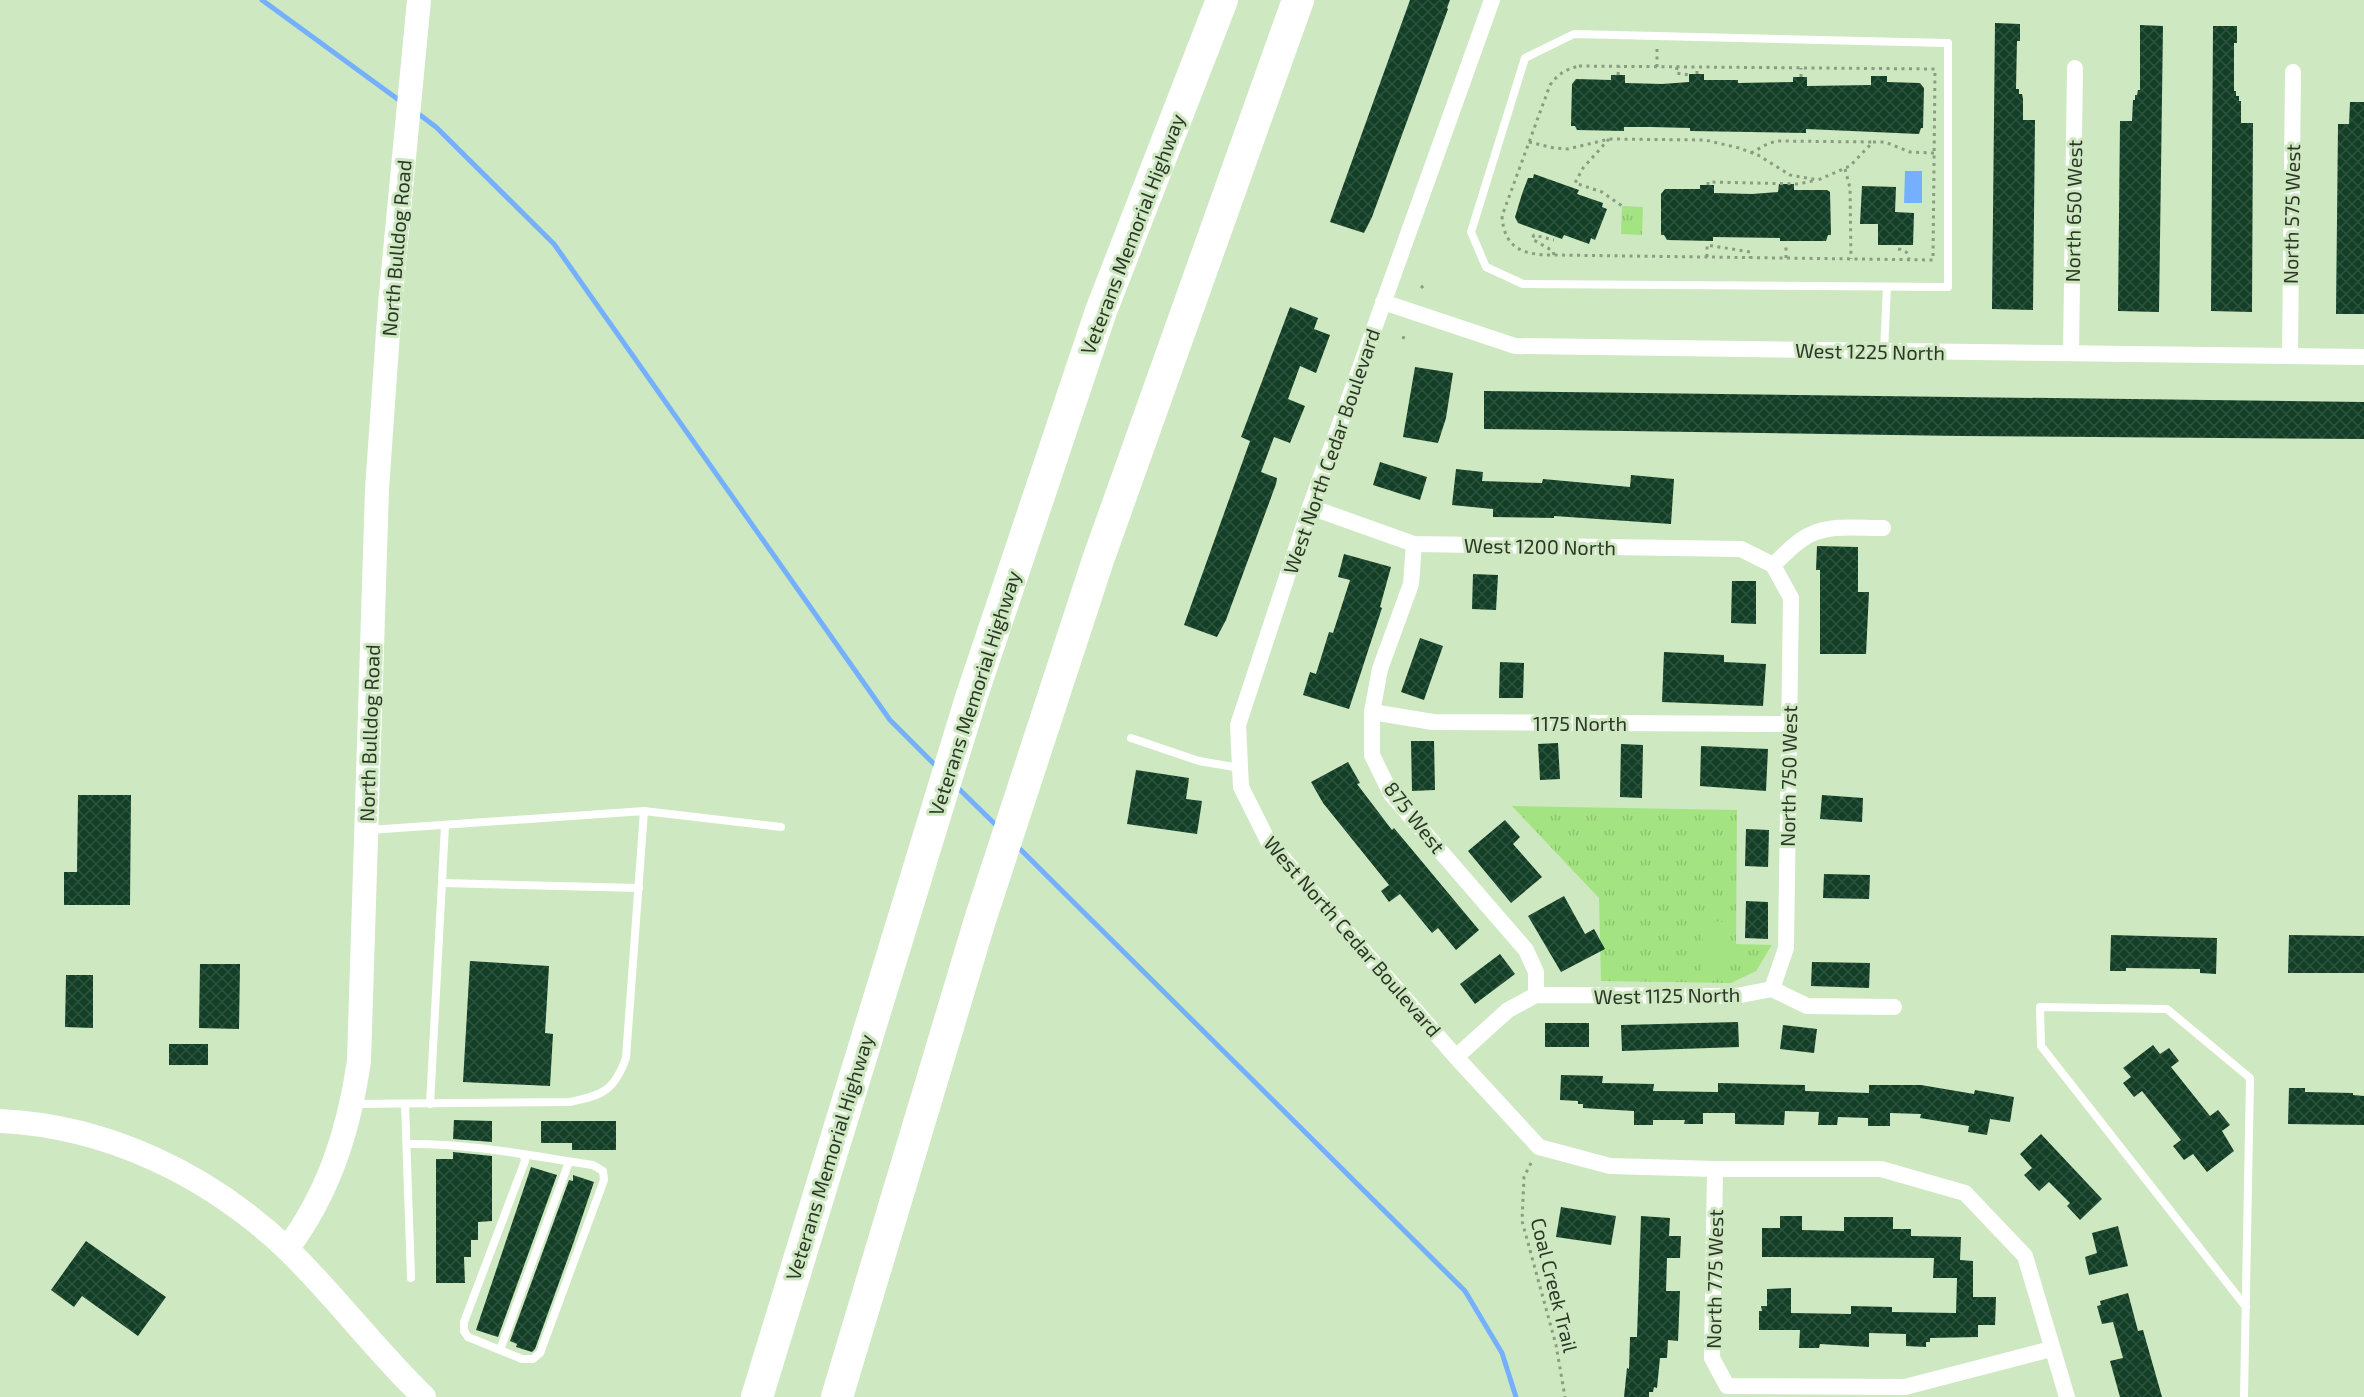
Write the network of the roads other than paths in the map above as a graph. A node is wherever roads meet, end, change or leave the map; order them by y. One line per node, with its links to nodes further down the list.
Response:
1 (419, 0): 24 (street, North Bulldog Road)
2 (1222, 0): 45 (highway, Veterans Memorial Highway)
3 (1298, 0): 46 (highway)
4 (1492, 0): 8 (street, West North Cedar Boulevard)
5 (2075, 68): 10 (street, North 650 West)
6 (2293, 72): 11 (street, North 575 West)
7 (1887, 287): 7 (lane); 9 (lane)
8 (1383, 302): 9 (street, West 1225 North); 13 (street, West North Cedar Boulevard)
9 (1884, 351): 10 (street, West 1225 North)
10 (2071, 353): 11 (street, West 1225 North)
11 (2290, 356): 12 (street, West 1225 North)
12 (2364, 357)
13 (1310, 507): 15 (street, West 1200 North); 20 (street, West North Cedar Boulevard)
14 (1883, 528): 16 (street)
15 (1414, 544): 16 (street, West 1200 North); 17 (street, 875 West)
16 (1773, 565): 18 (street, North 750 West)
17 (1372, 712): 18 (street, 1175 North); 28 (street, 875 West)
18 (1789, 724): 27 (street, North 750 West)
19 (1131, 738): 20 (lane)
20 (1240, 768): 30 (street, West North Cedar Boulevard)
21 (644, 811): 22 (lane); 23 (lane); 26 (lane)
22 (445, 826): 24 (lane); 25 (lane)
23 (781, 827)
24 (366, 831): 31 (street, North Bulldog Road)
25 (442, 883): 26 (lane); 33 (lane)
26 (639, 888): 33 (lane)
27 (1772, 989): 28 (street, West 1125 North); 29 (street)
28 (1536, 995): 30 (street, West 1125 North)
29 (1894, 1006)
30 (1456, 1057): 38 (street, West North Cedar Boulevard)
31 (351, 1104): 32 (lane); 39 (street, North Bulldog Road)
32 (405, 1104): 33 (lane); 35 (lane)
33 (430, 1104)
34 (0, 1120): 39 (street)
35 (407, 1144): 36 (lane); 40 (lane)
36 (524, 1155): 37 (lane); 43 (lane)
37 (569, 1162): 43 (lane); 43 (lane)
38 (1715, 1169): 42 (street); 42 (street, North 775 West)
39 (287, 1249): 44 (street)
40 (411, 1278)
41 (2246, 1307): 41 (lane); 48 (lane)
42 (2051, 1349): 47 (street)
43 (500, 1350)
44 (424, 1397)
45 (757, 1397)
46 (837, 1397)
47 (2067, 1397)
48 (2244, 1397)

